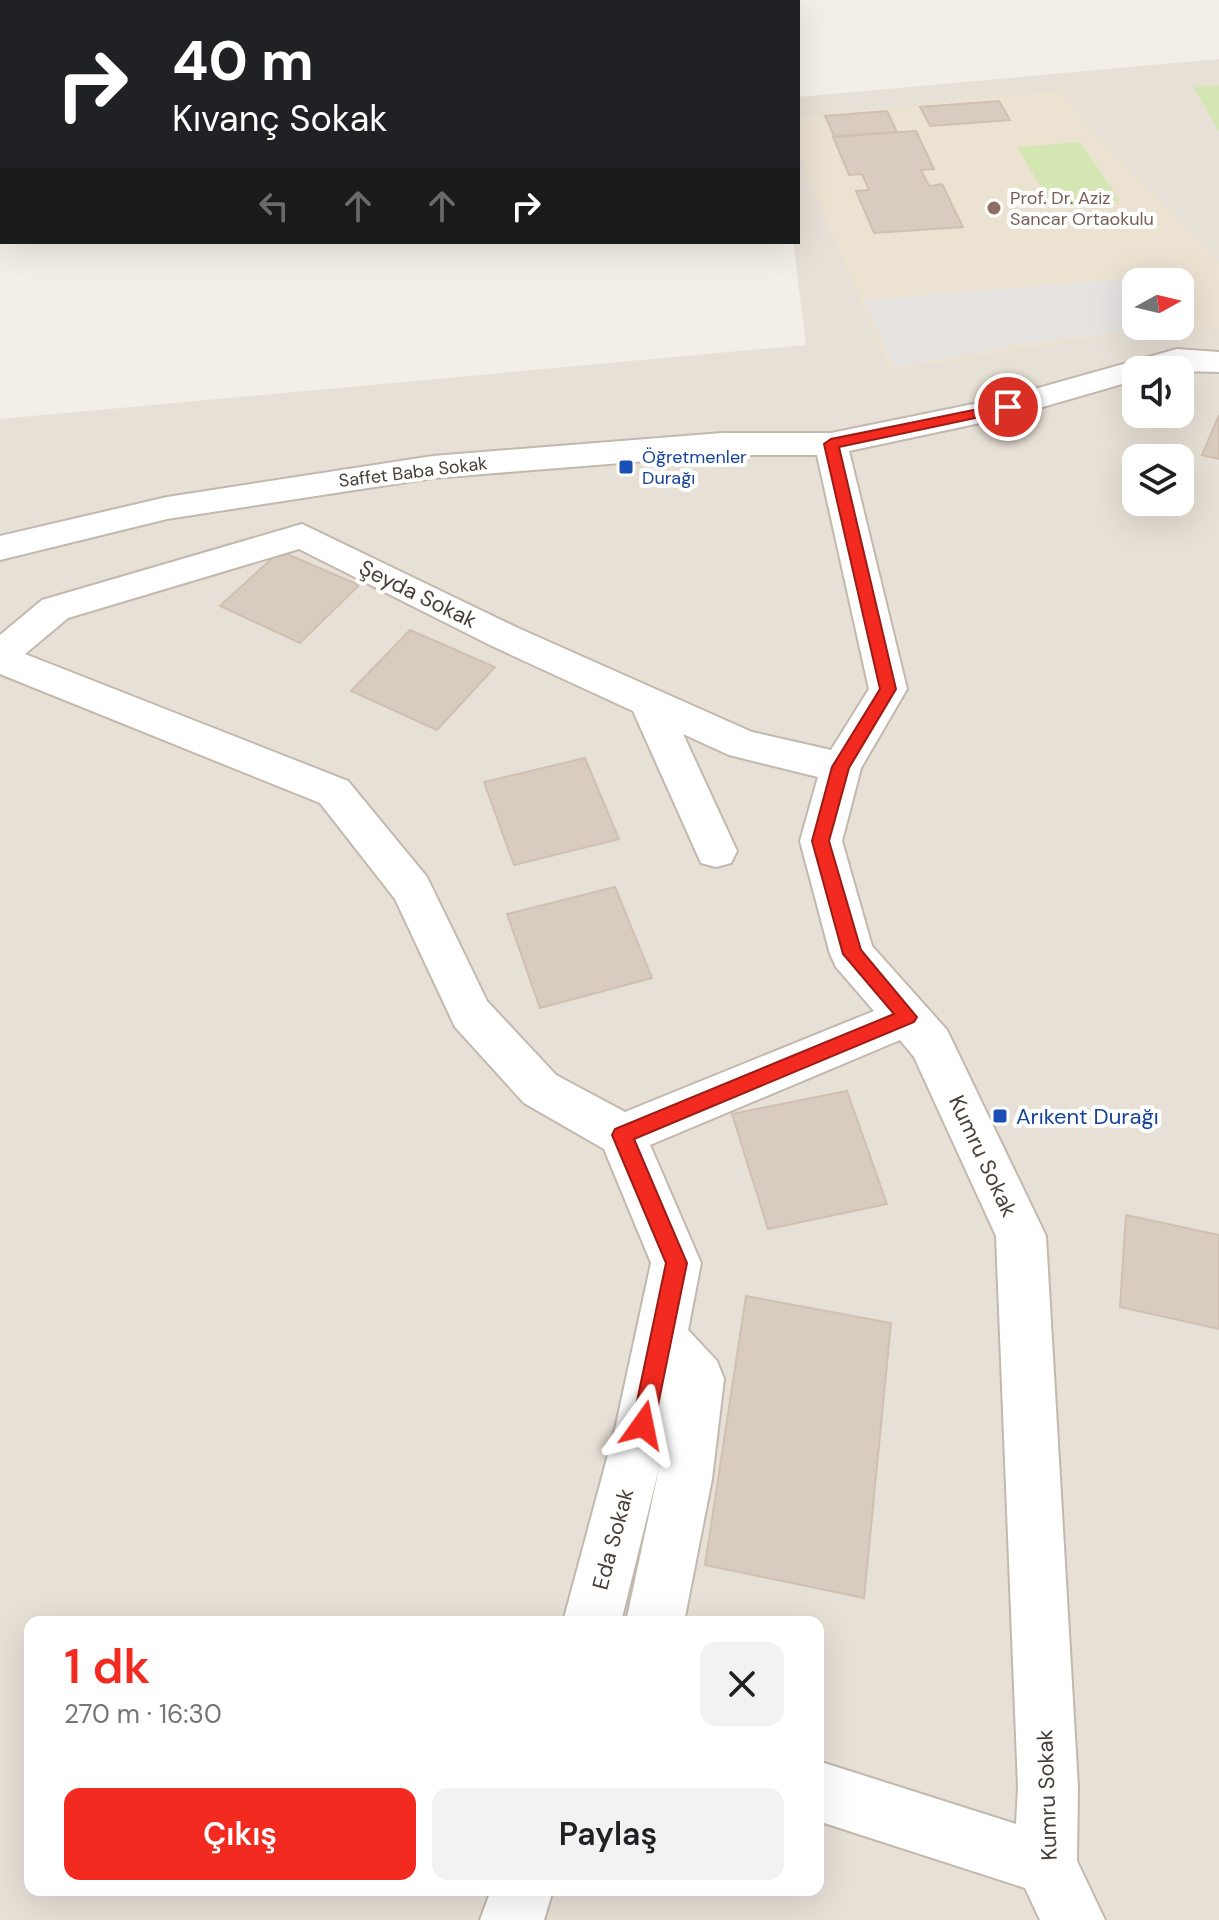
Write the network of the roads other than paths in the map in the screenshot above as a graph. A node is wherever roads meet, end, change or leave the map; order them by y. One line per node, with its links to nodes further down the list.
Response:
1 (1194, 360): 2 (street, Saffet Baba Sokak)
2 (1219, 362)
3 (1122, 374): 4 (street, Saffet Baba Sokak)
4 (831, 444): 5 (street, Saffet Baba Sokak); 8 (street, Kumru Sokak)
5 (0, 548)
6 (0, 657): 7 (street, Şeyda Sokak); 11 (street)
7 (649, 703): 8 (street, Şeyda Sokak); 9 (street)
8 (841, 767): 10 (street, Kumru Sokak)
9 (716, 851)
10 (908, 1017): 11 (street); 16 (street, Kumru Sokak)
11 (622, 1135): 12 (street, Eda Sokak)
12 (661, 1338): 13 (street, Eda Sokak); 14 (street)
13 (594, 1616)
14 (656, 1616)
15 (824, 1793): 16 (street)
16 (1046, 1864): 19 (street, Kumru Sokak)
17 (520, 1896): 18 (street)
18 (512, 1920)
19 (1073, 1920)

